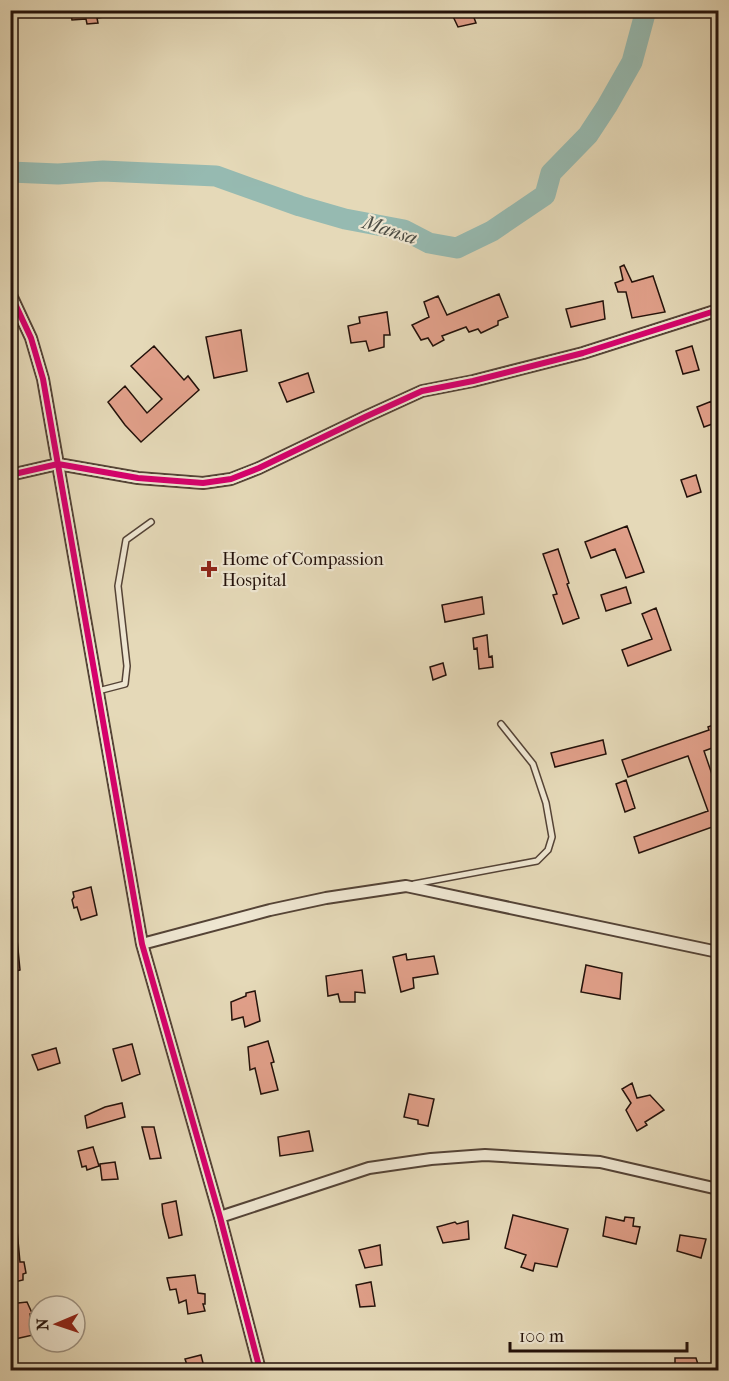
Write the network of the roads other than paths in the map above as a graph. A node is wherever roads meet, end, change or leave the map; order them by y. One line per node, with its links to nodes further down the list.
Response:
1 (10, 293): 3 (street)
2 (718, 310): 3 (street)
3 (58, 464): 4 (street); 6 (street)
4 (10, 476)
5 (151, 522): 6 (lane)
6 (98, 691): 9 (street)
7 (501, 724): 8 (lane)
8 (406, 886): 9 (street); 10 (street)
9 (142, 944): 12 (street)
10 (718, 952)
11 (718, 1189): 12 (street)
12 (220, 1217): 13 (street)
13 (260, 1371)

